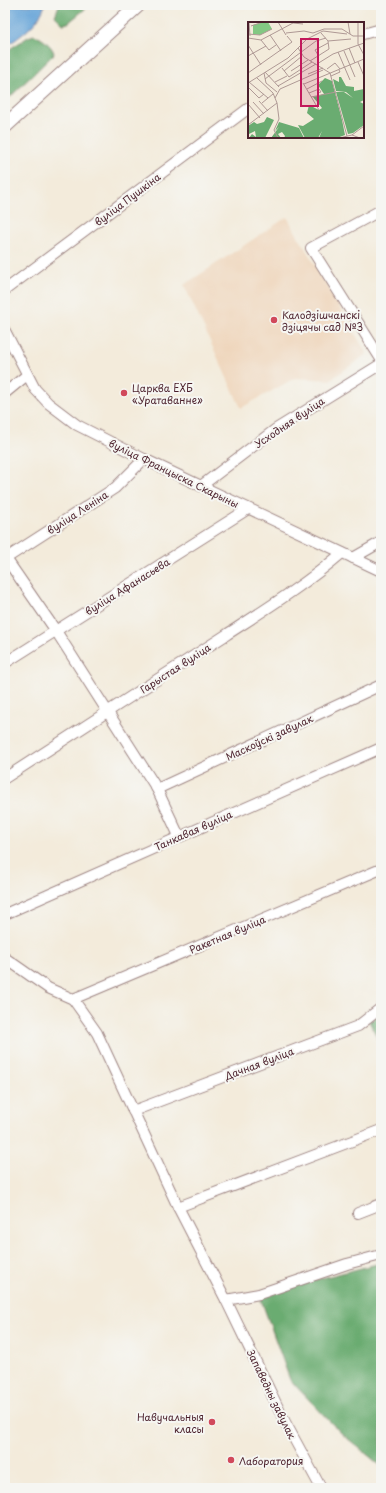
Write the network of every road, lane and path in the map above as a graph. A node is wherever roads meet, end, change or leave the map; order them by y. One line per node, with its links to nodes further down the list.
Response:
1 (138, 5): 5 (street)
2 (381, 29): 3 (street)
3 (364, 34)
4 (248, 109): 7 (street, вуліца Пушкіна)
5 (5, 126)
6 (381, 210): 9 (street)
7 (5, 290)
8 (5, 331): 11 (street, вуліца Францыска Скарыны)
9 (381, 359)
10 (381, 364): 14 (street, Усходняя вуліца)
11 (26, 375): 12 (street); 13 (street, вуліца Францыска Скарыны)
12 (5, 394)
13 (144, 460): 14 (street, вуліца Францыска Скарыны); 18 (street, вуліца Леніна)
14 (201, 486): 15 (street, вуліца Францыска Скарыны)
15 (248, 509): 17 (street, вуліца Францыска Скарыны); 21 (street, вуліца Афанасьева)
16 (381, 542): 19 (street)
17 (342, 553): 19 (street, вуліца Францыска Скарыны); 24 (street, Гарыстая вуліца)
18 (5, 558): 21 (street)
19 (353, 558): 20 (street, вуліца Францыска Скарыны)
20 (381, 571)
21 (56, 631): 22 (street, вуліца Афанасьева); 24 (street)
22 (5, 663)
23 (381, 685): 27 (street, Маскоўскі завулак)
24 (108, 710): 26 (street, Гарыстая вуліца); 27 (street)
25 (381, 748): 28 (street, Танкавая вуліца)
26 (5, 778)
27 (157, 789): 28 (street)
28 (179, 836): 30 (street, Танкавая вуліца)
29 (381, 869): 32 (street, Ракетная вуліца)
30 (5, 914)
31 (5, 958): 32 (street)
32 (73, 999): 34 (street)
33 (381, 1008): 34 (street, Дачная вуліца)
34 (133, 1111): 37 (street)
35 (381, 1130): 37 (street)
36 (381, 1204): 38 (street)
37 (178, 1207): 40 (street)
38 (358, 1213)
39 (381, 1255): 40 (street)
40 (226, 1300): 41 (street, Запаведны завулак)
41 (321, 1488)

